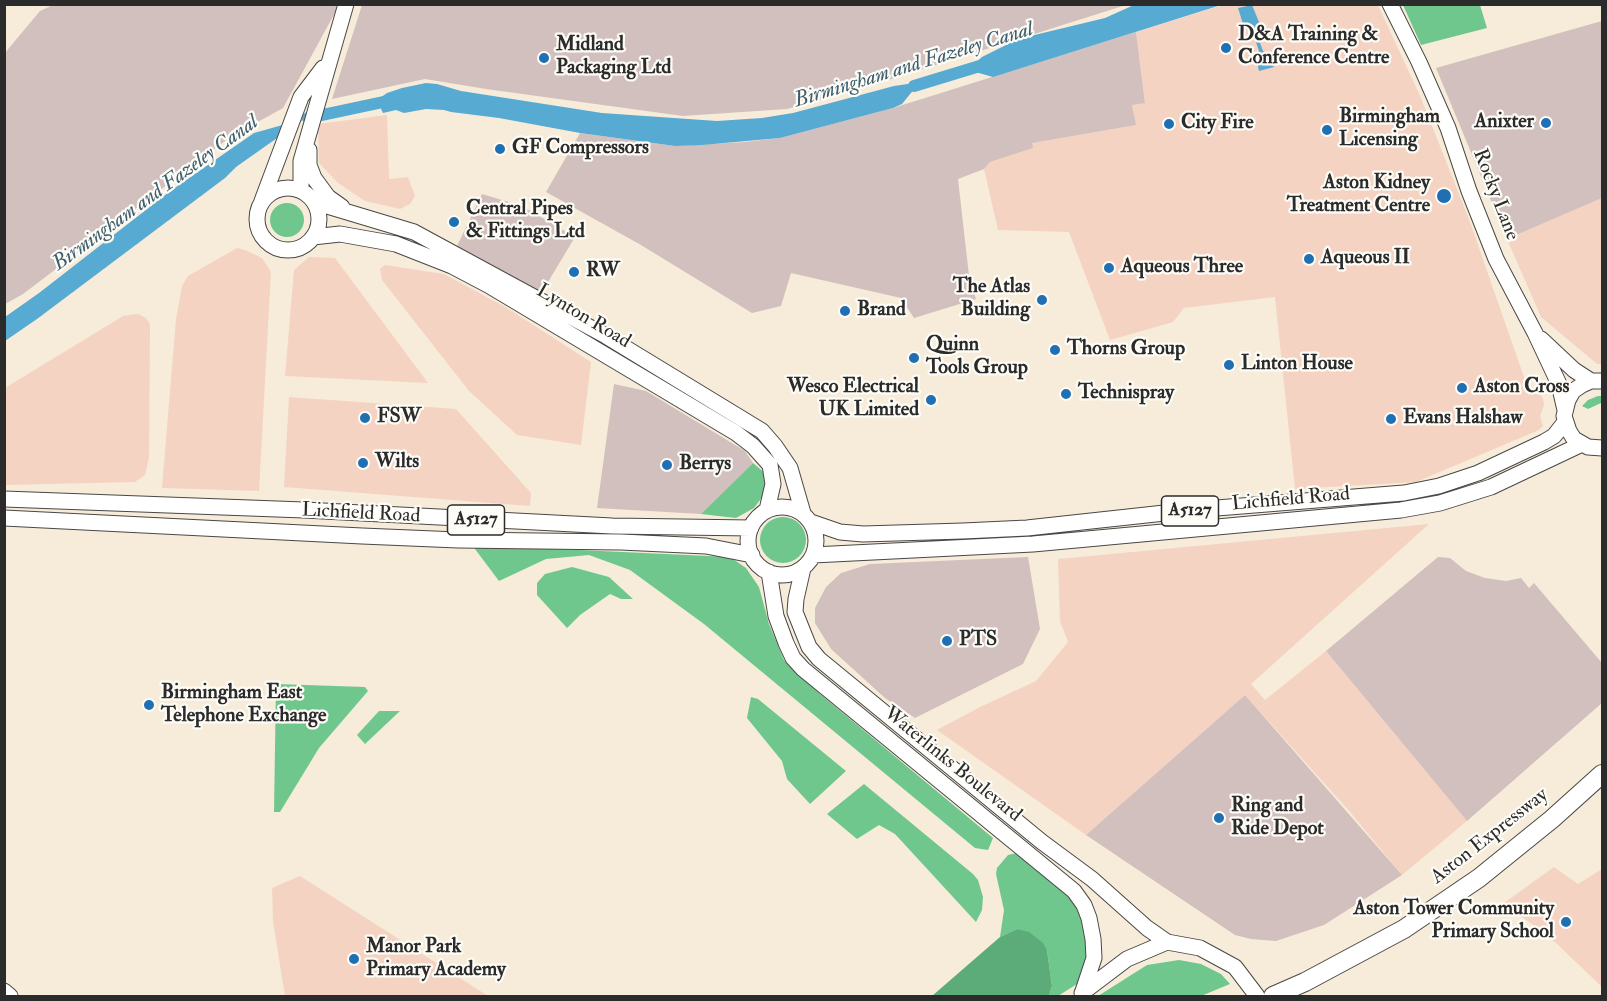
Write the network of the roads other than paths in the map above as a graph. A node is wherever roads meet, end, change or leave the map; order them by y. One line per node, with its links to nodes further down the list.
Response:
1 (346, 4): 3 (main road)
2 (1390, 4): 10 (main road, Rocky Lane)
3 (328, 61): 4 (main road); 6 (main road)
4 (309, 132): 5 (main road); 8 (main road, Lynton Road)
5 (301, 191): 6 (main road); 7 (main road)
6 (262, 201): 9 (main road)
7 (314, 202): 8 (main road, Lynton Road); 9 (main road)
8 (362, 217): 16 (main road, Lynton Road)
9 (313, 237): 15 (main road, Lynton Road)
10 (1535, 333): 11 (main road, Rocky Lane); 12 (main road, Rocky Lane)
11 (1597, 381): 12 (main road)
12 (1565, 416): 13 (main road); 16 (main road, Lichfield Road / A5127)
13 (1595, 449): 20 (main road, Lichfield Road / A5127)
14 (4, 499): 18 (main road, Lichfield Road / A5127)
15 (767, 510): 16 (main road); 18 (main road)
16 (807, 517): 20 (main road)
17 (4, 518): 19 (main road, Lichfield Road / A5127)
18 (751, 528): 19 (main road)
19 (752, 555): 21 (main road)
20 (808, 561): 21 (main road); 23 (main road, Waterlinks Boulevard)
21 (769, 572): 25 (main road, Waterlinks Boulevard)
22 (1602, 774): 28 (highway, Aston Expressway)
23 (1167, 942): 25 (main road); 27 (main road)
24 (4, 991): 26 (main road)
25 (1081, 994)
26 (10, 996)
27 (1257, 996)
28 (1273, 996)

